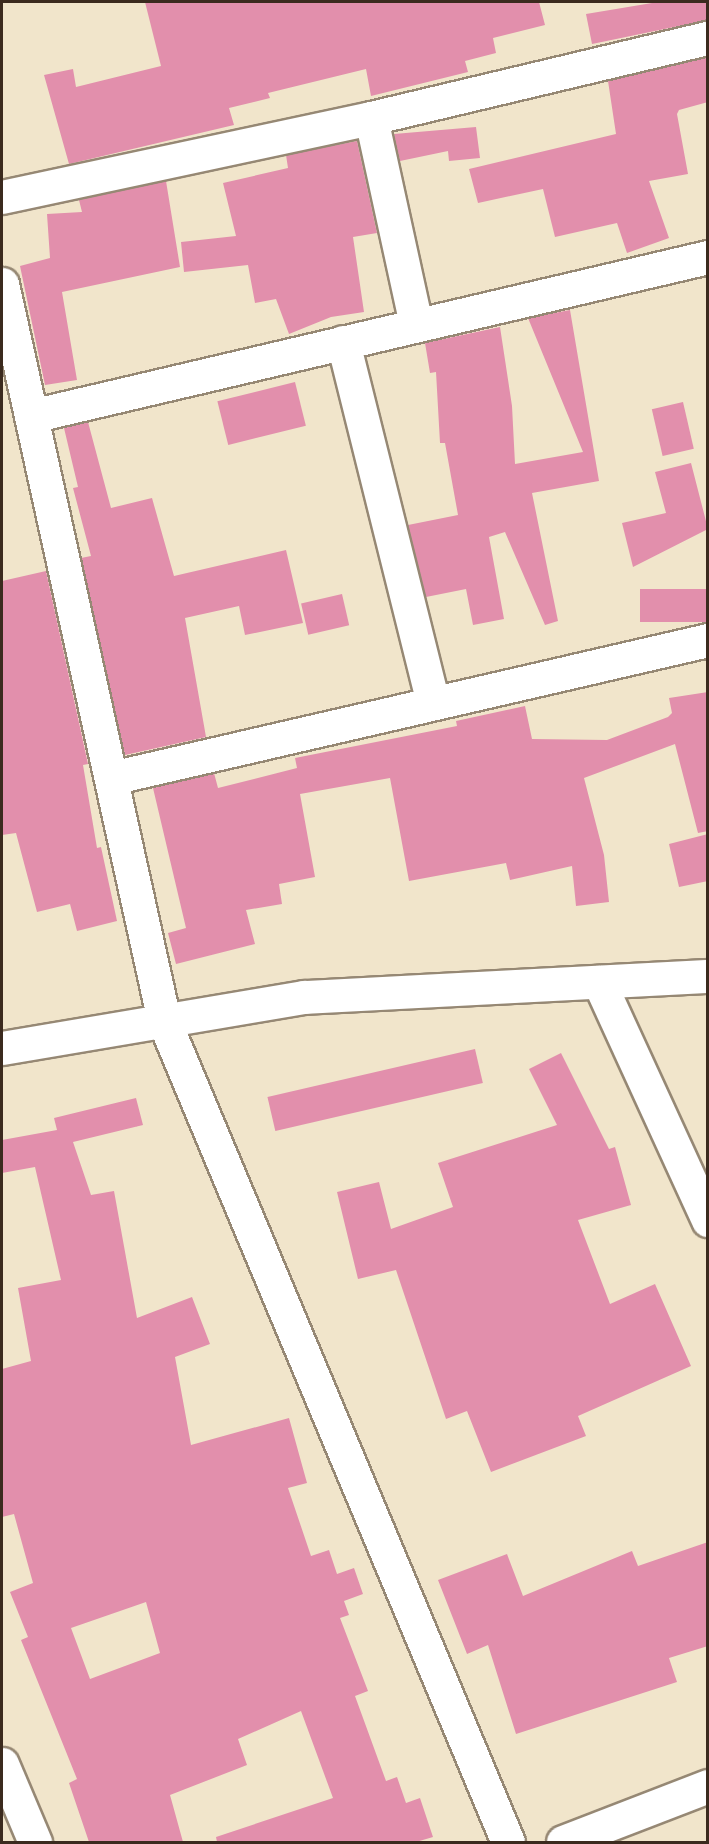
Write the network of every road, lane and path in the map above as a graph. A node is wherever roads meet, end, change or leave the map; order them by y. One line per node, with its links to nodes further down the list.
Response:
1 (708, 38): 2 (street)
2 (371, 118): 3 (street); 6 (street)
3 (2, 197)
4 (708, 256): 6 (street)
5 (2, 284): 8 (street)
6 (416, 325): 7 (street)
7 (343, 342): 8 (street); 10 (street)
8 (31, 416): 11 (street)
9 (708, 640): 10 (street)
10 (433, 704): 11 (street)
11 (111, 778): 14 (street)
12 (708, 976): 13 (street)
13 (599, 982): 14 (street); 16 (street)
14 (164, 1021): 15 (street); 20 (street)
15 (2, 1048)
16 (708, 1220)
17 (2, 1764): 19 (street)
18 (708, 1786): 21 (street)
19 (35, 1842)
20 (508, 1842)
21 (563, 1842)

